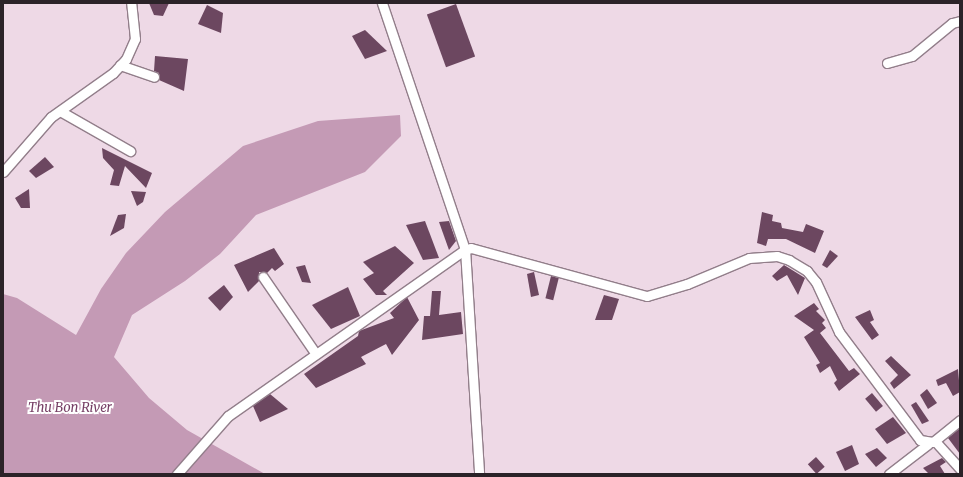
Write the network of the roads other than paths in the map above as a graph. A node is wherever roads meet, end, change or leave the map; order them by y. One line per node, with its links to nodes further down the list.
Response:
1 (131, 3): 5 (street)
2 (382, 3): 10 (street)
3 (960, 20): 4 (street)
4 (887, 63)
5 (120, 65): 6 (street); 7 (street)
6 (154, 77)
7 (60, 111): 8 (street); 9 (street)
8 (130, 151)
9 (3, 172)
10 (465, 249): 12 (street); 14 (street); 17 (street)
11 (263, 277): 12 (street)
12 (316, 354): 16 (street)
13 (960, 420): 14 (street)
14 (932, 442): 15 (street); 18 (street)
15 (960, 470)
16 (177, 474)
17 (479, 474)
18 (889, 474)

